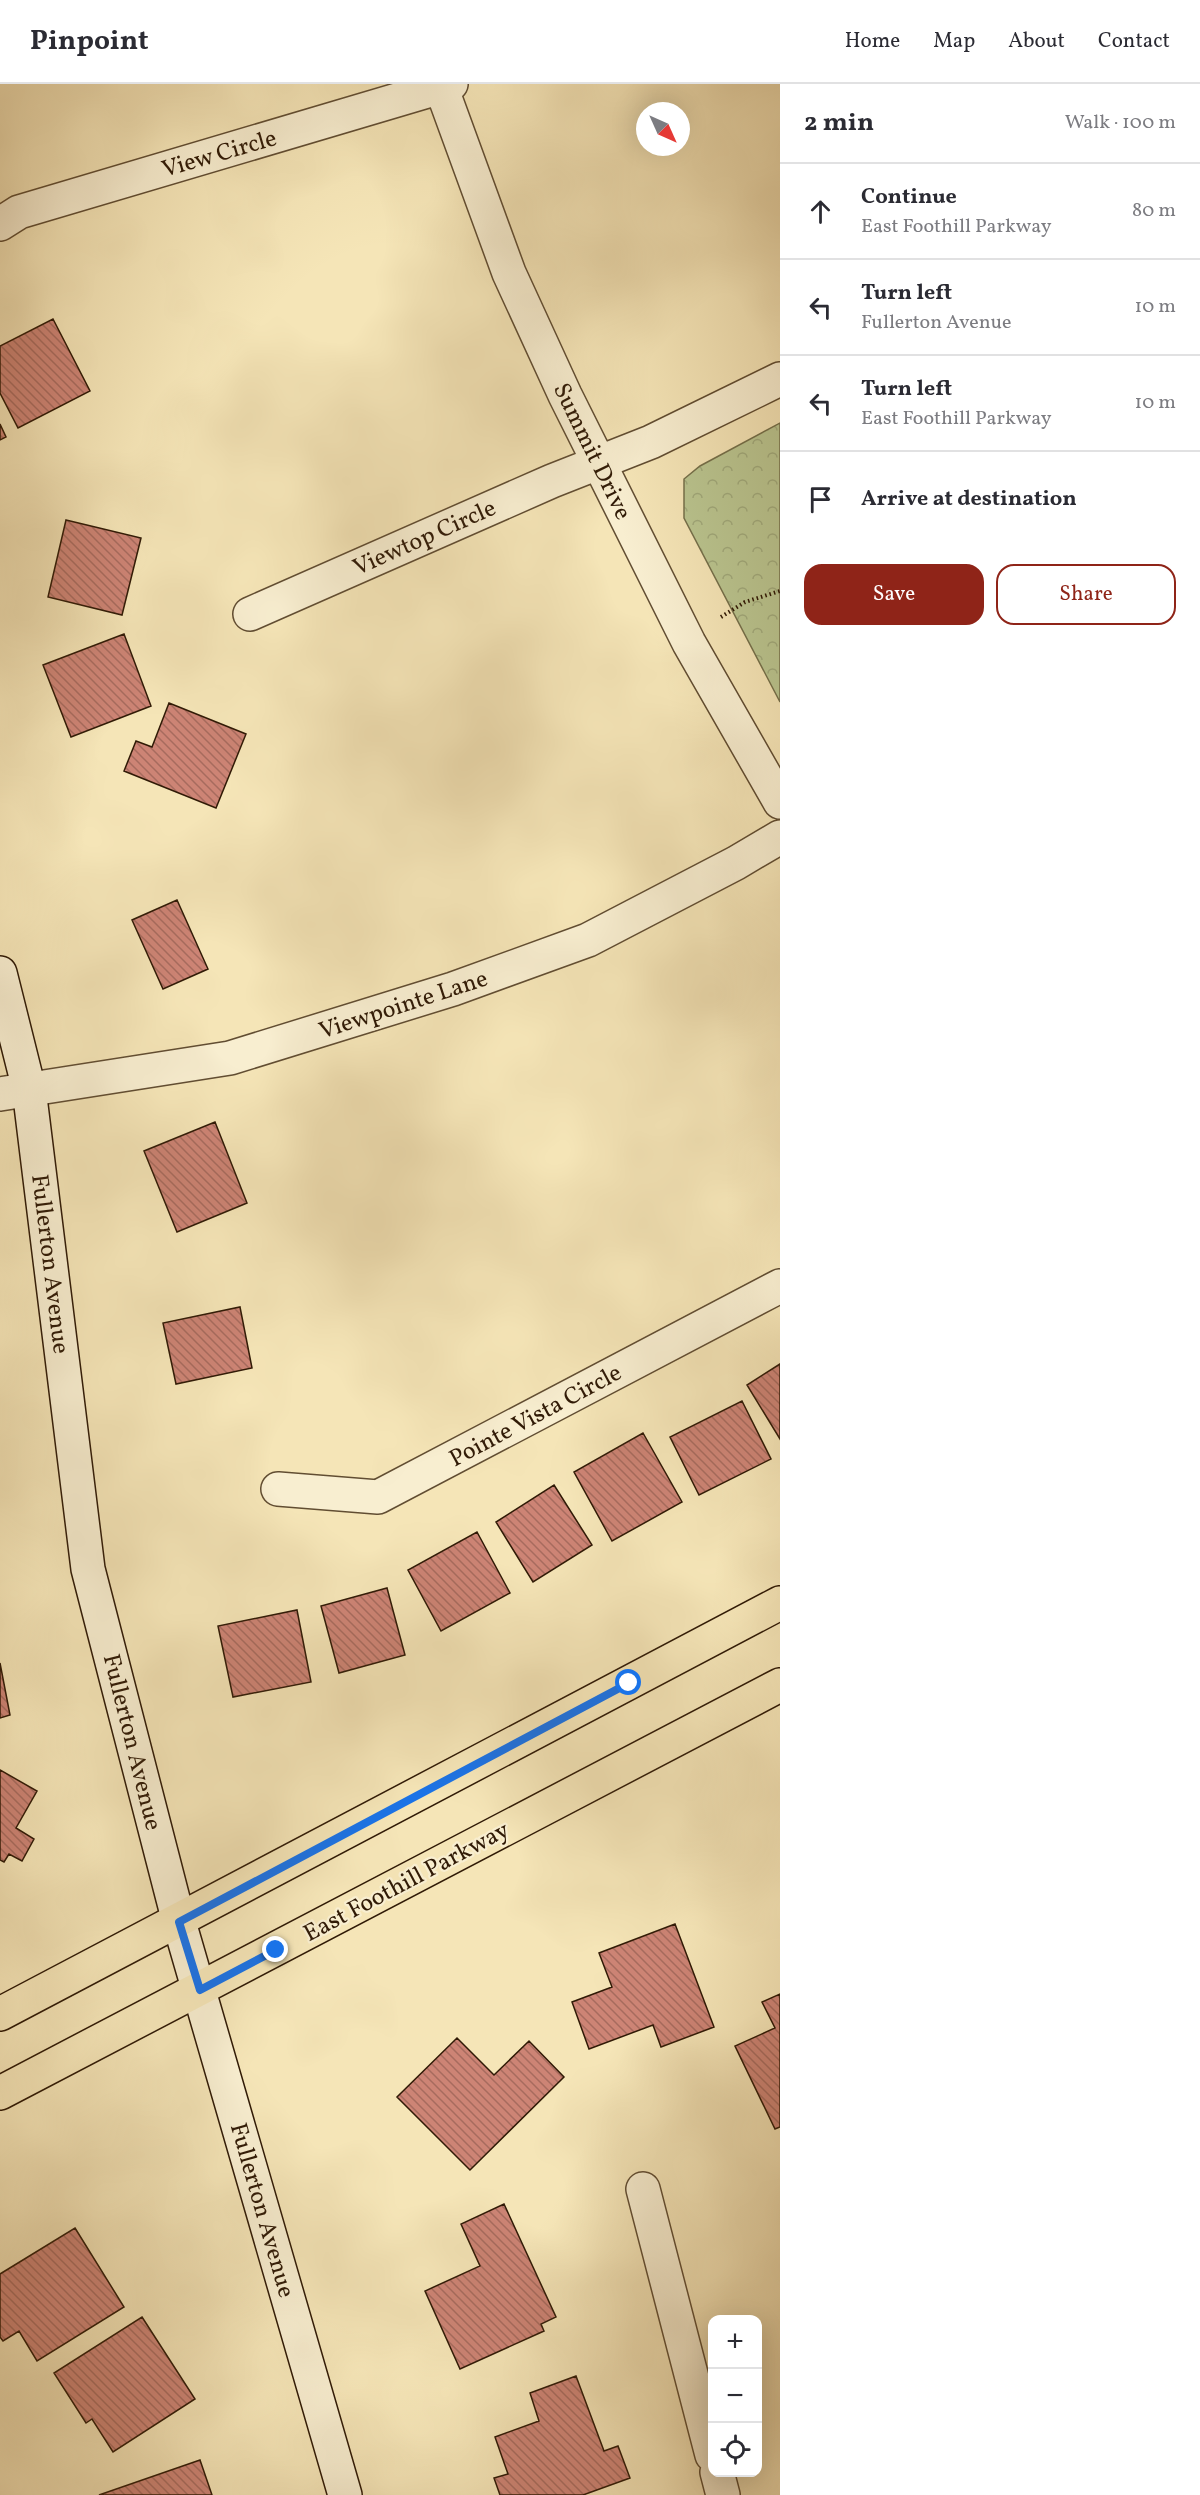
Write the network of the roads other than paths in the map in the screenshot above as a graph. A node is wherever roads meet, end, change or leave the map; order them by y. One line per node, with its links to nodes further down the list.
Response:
1 (444, 85): 2 (street, View Circle); 4 (street, Summit Drive)
2 (0, 224)
3 (780, 379): 4 (street, Viewtop Circle)
4 (598, 462): 5 (street, Viewtop Circle); 6 (street, Summit Drive)
5 (250, 614)
6 (780, 802)
7 (780, 837): 9 (street, Viewpointe Lane)
8 (0, 973): 9 (street, Fullerton Avenue)
9 (15, 1092): 14 (street, Fullerton Avenue)
10 (780, 1287): 11 (street, Pointe Vista Circle)
11 (278, 1490)
12 (780, 1603): 14 (main road)
13 (780, 1685): 15 (main road, East Foothill Parkway)
14 (179, 1922): 15 (street, Fullerton Avenue); 16 (main road)
15 (200, 1990): 17 (main road, East Foothill Parkway); 21 (street, Fullerton Avenue)
16 (0, 2014)
17 (0, 2093)
18 (643, 2189): 19 (street)
19 (708, 2440)
20 (718, 2477): 22 (street)
21 (345, 2495)
22 (723, 2495)

